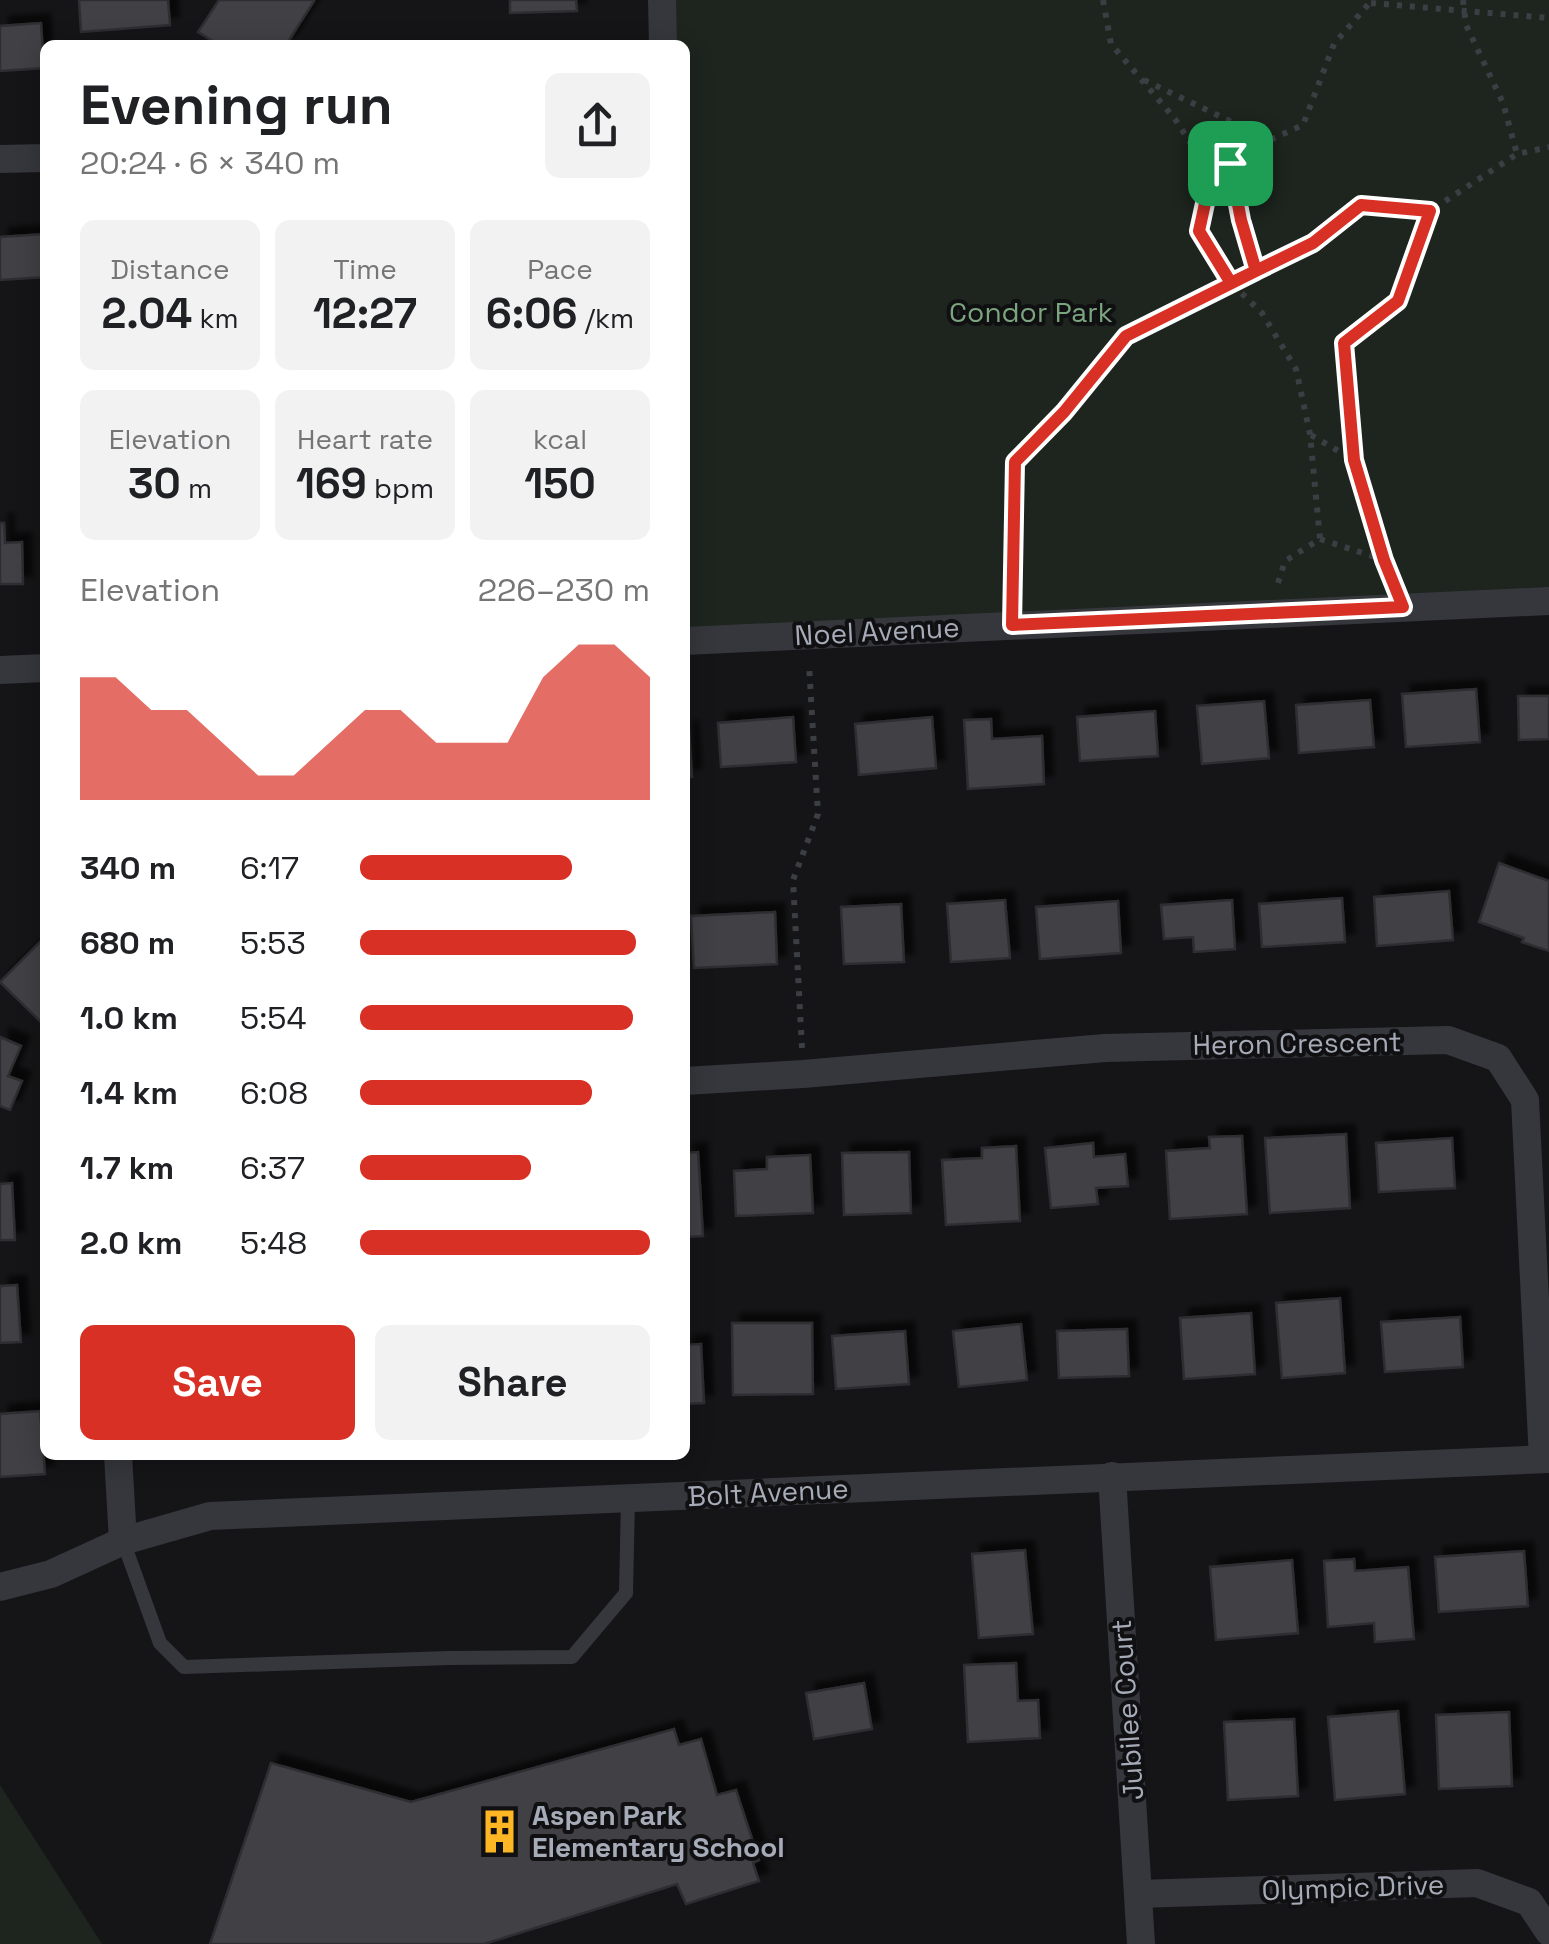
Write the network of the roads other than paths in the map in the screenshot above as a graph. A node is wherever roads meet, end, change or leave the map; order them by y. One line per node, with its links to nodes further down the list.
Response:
1 (662, 0): 2 (street)
2 (663, 40)
3 (40, 158): 4 (street)
4 (0, 159)
5 (1549, 600): 6 (street, Noel Avenue)
6 (690, 641)
7 (40, 668): 8 (street)
8 (0, 670)
9 (690, 1080): 10 (street, Heron Crescent)
10 (1546, 1459): 12 (street, Bolt Avenue)
11 (118, 1460): 14 (street)
12 (1112, 1476): 13 (street, Bolt Avenue); 16 (street, Jubilee Court)
13 (628, 1498): 14 (street, Bolt Avenue); 14 (lane)
14 (123, 1541): 15 (street, Bolt Avenue)
15 (0, 1587)
16 (1138, 1894): 17 (street, Olympic Drive); 18 (street, Jubilee Court)
17 (1549, 1932)
18 (1140, 1944)

